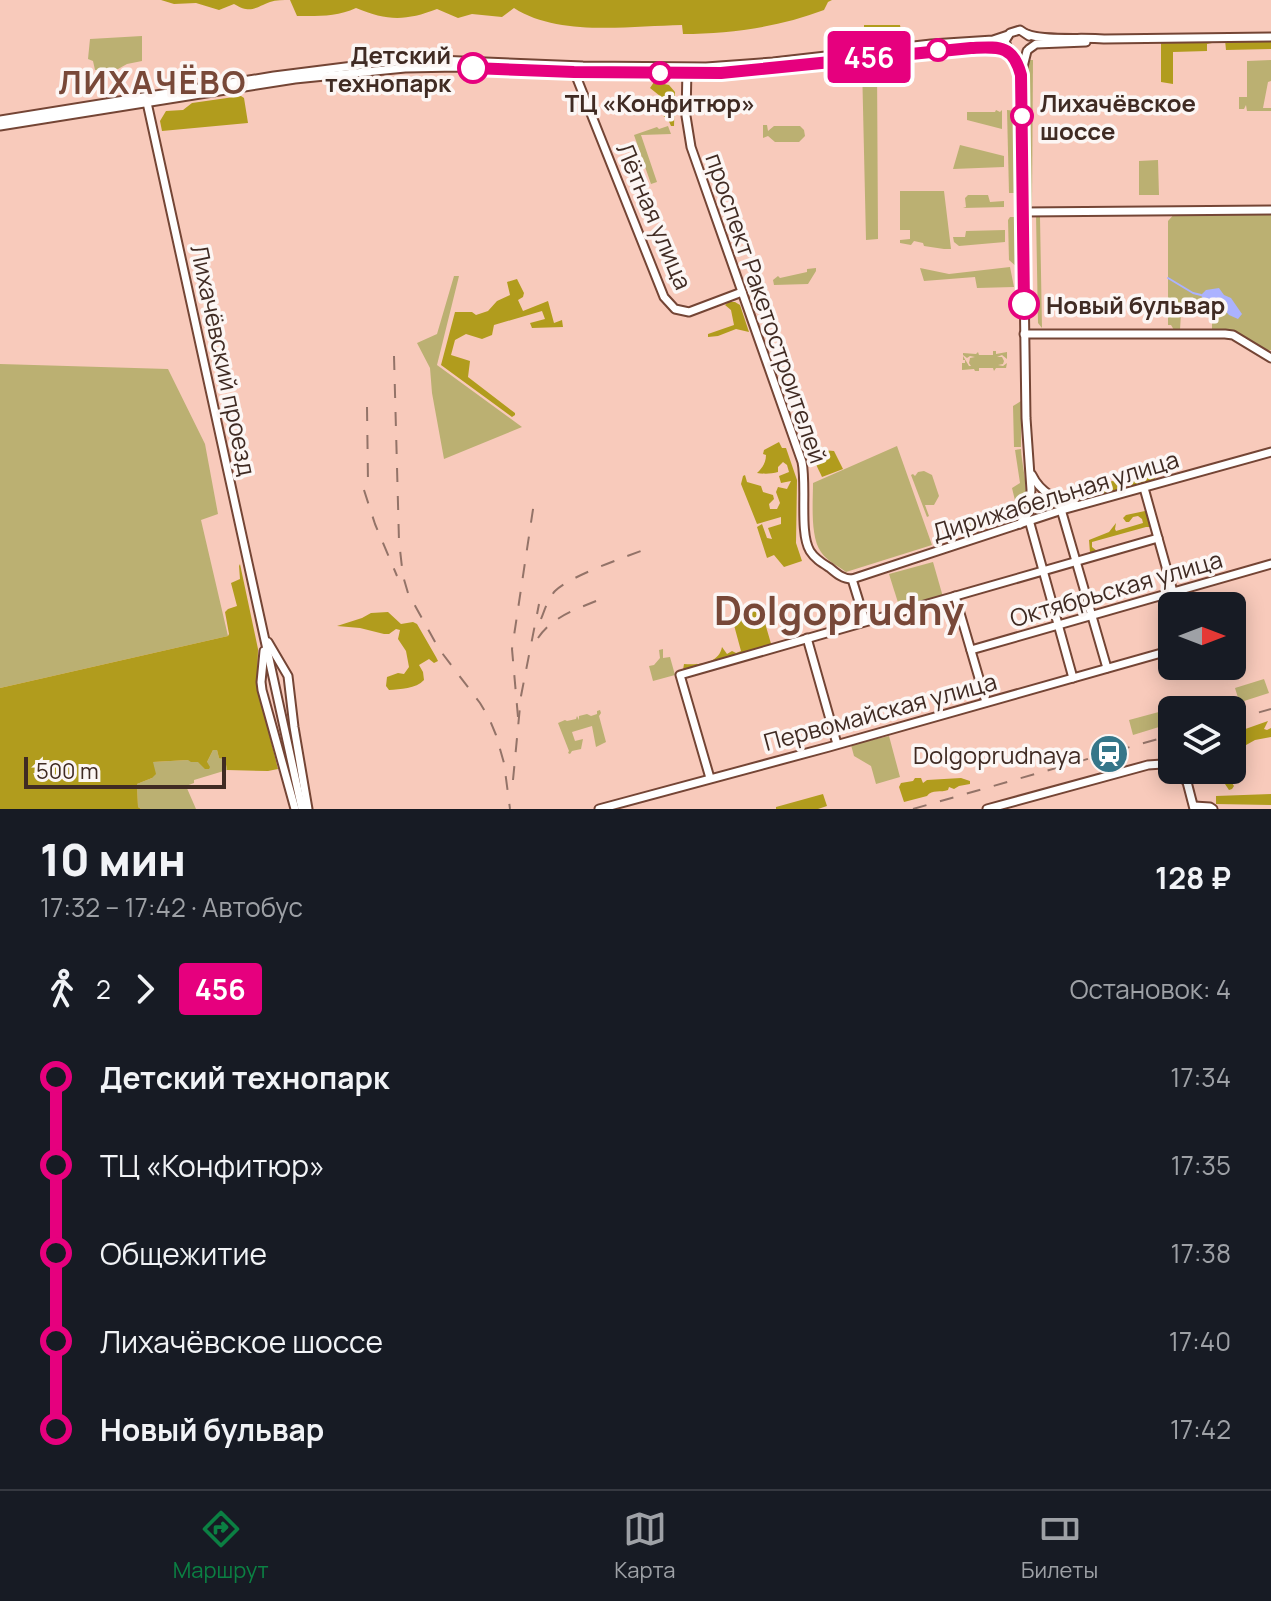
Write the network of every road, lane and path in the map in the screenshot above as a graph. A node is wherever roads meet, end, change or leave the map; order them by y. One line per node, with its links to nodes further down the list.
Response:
1 (1027, 34): 2 (main road); 4 (main road); 5 (main road)
2 (1008, 35): 6 (main road); 8 (main road)
3 (1271, 37): 4 (main road)
4 (1104, 39): 5 (main road)
5 (1028, 50): 6 (main road); 13 (main road)
6 (1010, 52): 12 (main road); 13 (main road)
7 (572, 69): 8 (main road); 9 (main road); 10 (main road); 15 (main road, Лётная улица); 16 (main road)
8 (687, 70): 11 (main road); 12 (main road); 14 (main road, проспект Ракетостроителей)
9 (557, 72): 15 (main road); 17 (main road)
10 (595, 72): 11 (main road); 15 (main road)
11 (672, 74): 14 (main road)
12 (706, 74): 14 (main road)
13 (1021, 75): 23 (main road)
14 (687, 88): 24 (main road, проспект Ракетостроителей)
15 (581, 89): 26 (main road, Лётная улица)
16 (146, 100): 17 (main road); 18 (main road); 19 (main road, Лихачёвский проезд); 20 (main road)
17 (158, 101): 19 (main road)
18 (134, 105): 19 (main road); 21 (main road)
19 (149, 114): 48 (main road, Лихачёвский проезд)
20 (0, 120)
21 (0, 126)
22 (1271, 210): 23 (main road)
23 (1023, 212): 28 (main road)
24 (738, 281): 25 (main road, проспект Ракетостроителей); 26 (main road)
25 (742, 292): 26 (main road, Лётная улица); 27 (main road, проспект Ракетостроителей)
26 (724, 299): 27 (main road)
27 (747, 309): 41 (main road, проспект Ракетостроителей)
28 (1024, 334): 29 (main road); 31 (main road)
29 (1271, 358)
30 (1271, 452): 32 (main road, Дирижабельная улица)
31 (1030, 470): 33 (main road); 36 (main road)
32 (1144, 488): 34 (main road, Дирижабельная улица); 37 (main road)
33 (1056, 498): 34 (main road); 35 (main road); 36 (main road)
34 (1084, 504): 35 (main road, Дирижабельная улица)
35 (1062, 510): 36 (main road, Дирижабельная улица); 38 (main road)
36 (1029, 514): 40 (main road); 41 (main road, Дирижабельная улица)
37 (1158, 538): 38 (main road); 42 (main road)
38 (1076, 561): 40 (main road); 45 (main road)
39 (1271, 564): 42 (main road, Октябрьская улица)
40 (1044, 570): 43 (main road); 47 (main road)
41 (852, 579): 46 (main road)
42 (1173, 592)
43 (955, 596): 46 (main road); 50 (main road)
44 (1158, 596): 45 (main road, Октябрьская улица)
45 (1092, 615): 47 (main road, Октябрьская улица); 52 (main road)
46 (865, 621): 49 (main road)
47 (1058, 624): 50 (main road, Октябрьская улица); 54 (main road)
48 (263, 633): 53 (main road, Лихачёвский проезд); 55 (main road, Лихачёвский проезд); 56 (main road, Лихачёвский проезд)
49 (807, 638): 59 (main road); 62 (main road)
50 (971, 650): 57 (main road)
51 (1158, 654): 52 (main road, Первомайская улица)
52 (1107, 668): 54 (main road, Первомайская улица)
53 (273, 675): 55 (main road); 56 (main road); 61 (main road, Лихачёвский проезд)
54 (1073, 678): 57 (main road, Первомайская улица)
55 (291, 693): 64 (main road, Лихачёвский проезд)
56 (263, 694): 58 (main road, Лихачёвский проезд)
57 (986, 702): 59 (main road, Первомайская улица)
58 (270, 717): 61 (main road); 67 (main road)
59 (837, 744): 62 (main road, Первомайская улица)
60 (1158, 764): 70 (main road)
61 (294, 768): 64 (main road, Лихачёвский проезд)
62 (710, 778): 69 (main road, Первомайская улица)
63 (1187, 784): 65 (main road)
64 (302, 789): 68 (main road, Лихачёвский проезд)
65 (1194, 808): 66 (main road)
66 (1213, 808)
67 (295, 809)
68 (306, 809)
69 (599, 809)
70 (987, 809)

